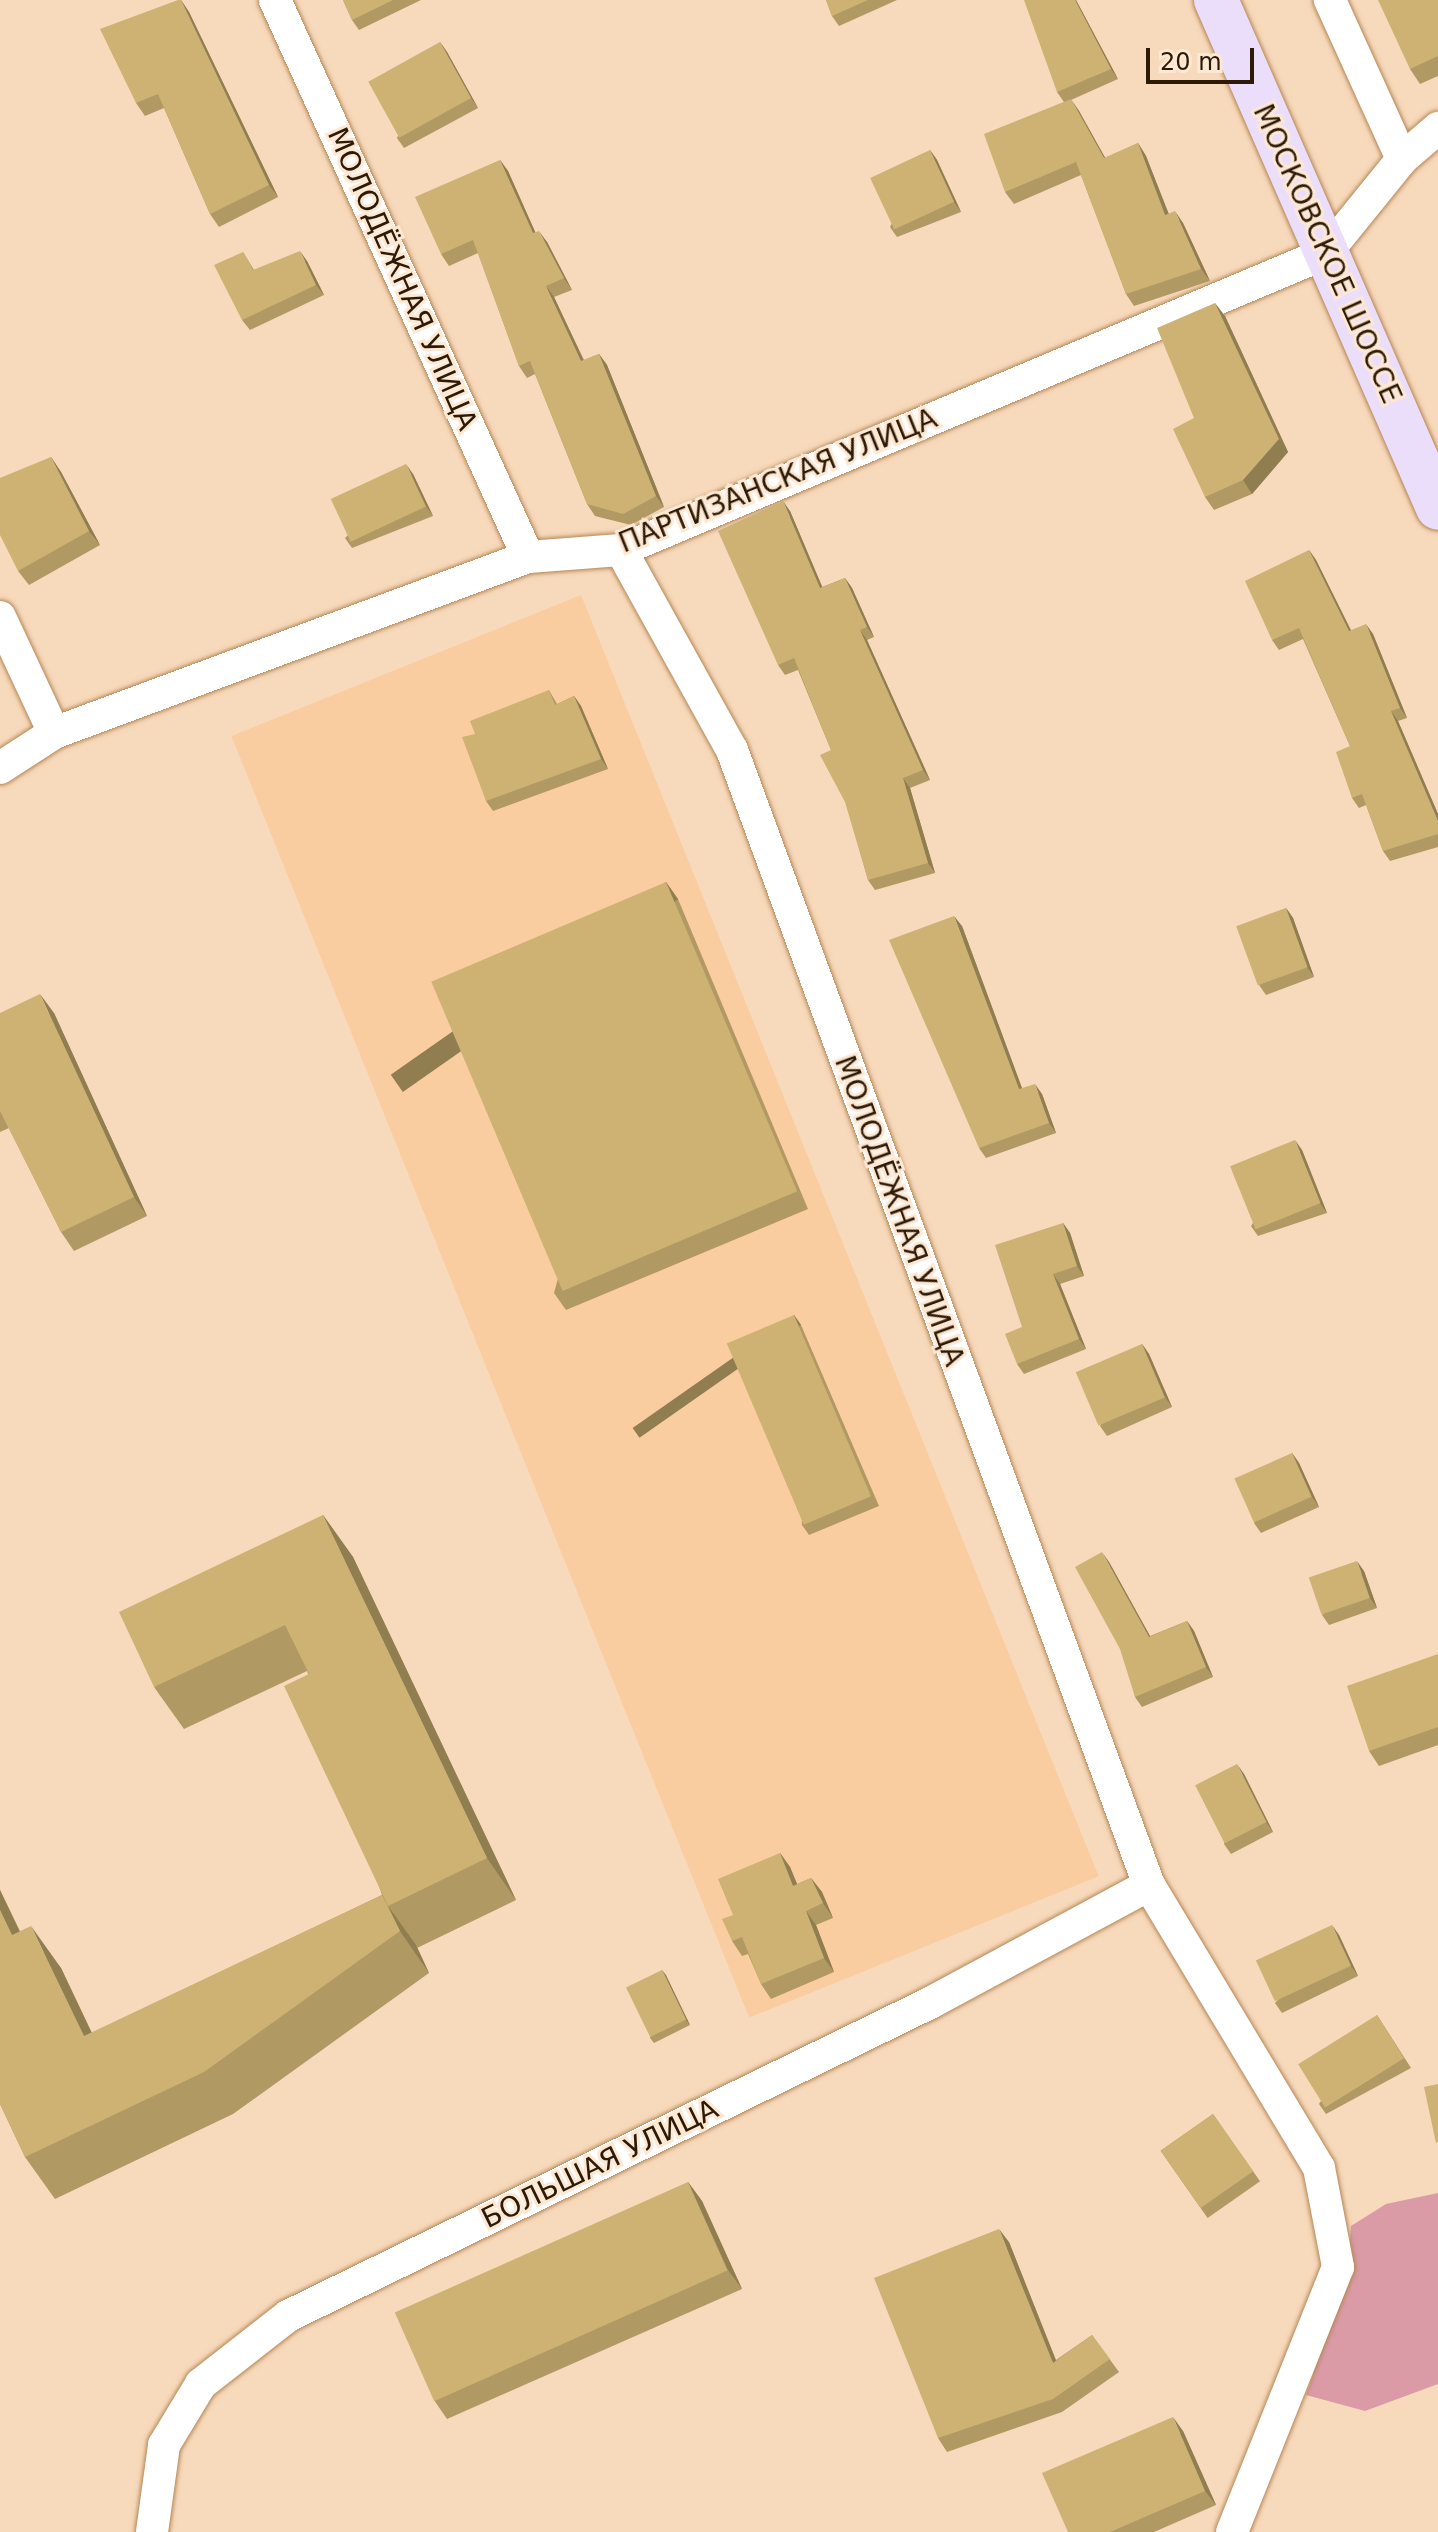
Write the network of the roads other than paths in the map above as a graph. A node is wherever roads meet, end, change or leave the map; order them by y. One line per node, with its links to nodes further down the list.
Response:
1 (275, 0): 9 (street, МОЛОДЁЖНАЯ УЛИЦА)
2 (1216, 0): 6 (main road, МОСКОВСКОЕ ШОССЕ)
3 (1330, 0): 5 (street)
4 (1438, 128): 5 (street)
5 (1402, 159): 6 (street)
6 (1326, 253): 7 (main road, МОСКОВСКОЕ ШОССЕ); 8 (street, ПАРТИЗАНСКАЯ УЛИЦА)
7 (1438, 508)
8 (621, 550): 9 (street, ПАРТИЗАНСКАЯ УЛИЦА); 13 (street, МОЛОДЁЖНАЯ УЛИЦА)
9 (528, 557): 11 (street, ПАРТИЗАНСКАЯ УЛИЦА)
10 (0, 617): 11 (street)
11 (54, 733): 12 (street, ПАРТИЗАНСКАЯ УЛИЦА)
12 (0, 768)
13 (1149, 1885): 14 (street, БОЛЬШАЯ УЛИЦА); 15 (street, МОЛОДЁЖНАЯ УЛИЦА)
14 (152, 2532)
15 (1232, 2532)

